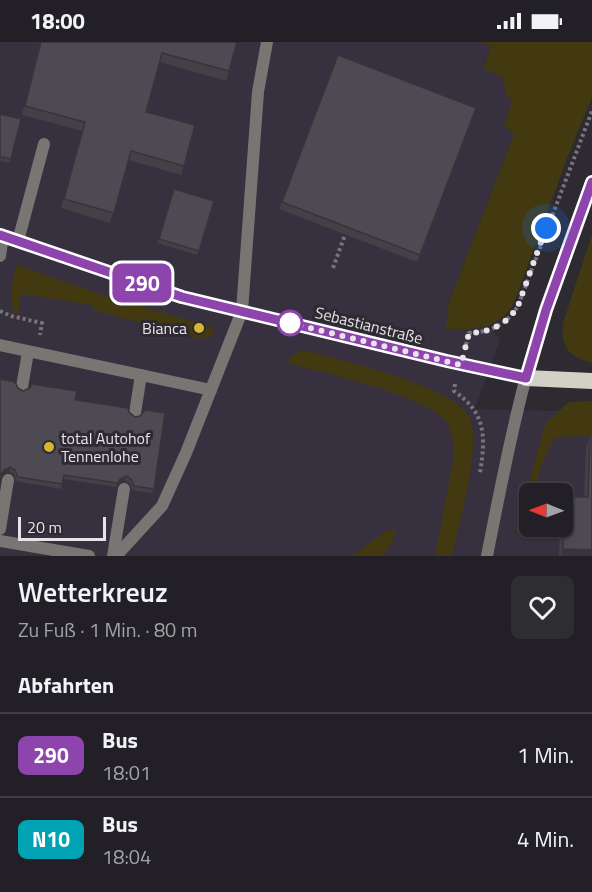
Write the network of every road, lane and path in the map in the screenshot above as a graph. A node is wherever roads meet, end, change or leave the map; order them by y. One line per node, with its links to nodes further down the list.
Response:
1 (267, 42): 10 (street)
2 (592, 111): 13 (path)
3 (44, 144): 7 (street)
4 (592, 183): 15 (street)
5 (349, 226): 9 (path)
6 (2, 235): 7 (street, Sebastianstraße); 8 (street)
7 (18, 242): 10 (street, Sebastianstraße)
8 (0, 256)
9 (333, 268)
10 (242, 311): 13 (street, Sebastianstraße); 18 (street)
11 (0, 345): 12 (street)
12 (28, 352): 14 (street); 17 (street)
13 (461, 365): 15 (street, Sebastianstraße); 21 (path)
14 (141, 375): 18 (street); 19 (street)
15 (526, 378): 16 (highway); 27 (street)
16 (592, 381)
17 (22, 387)
18 (212, 390): 26 (street)
19 (135, 413)
20 (8, 480): 23 (street)
21 (478, 480)
22 (124, 489): 26 (street)
23 (0, 529)
24 (0, 541): 25 (street)
25 (88, 556)
26 (115, 556)
27 (487, 556)

